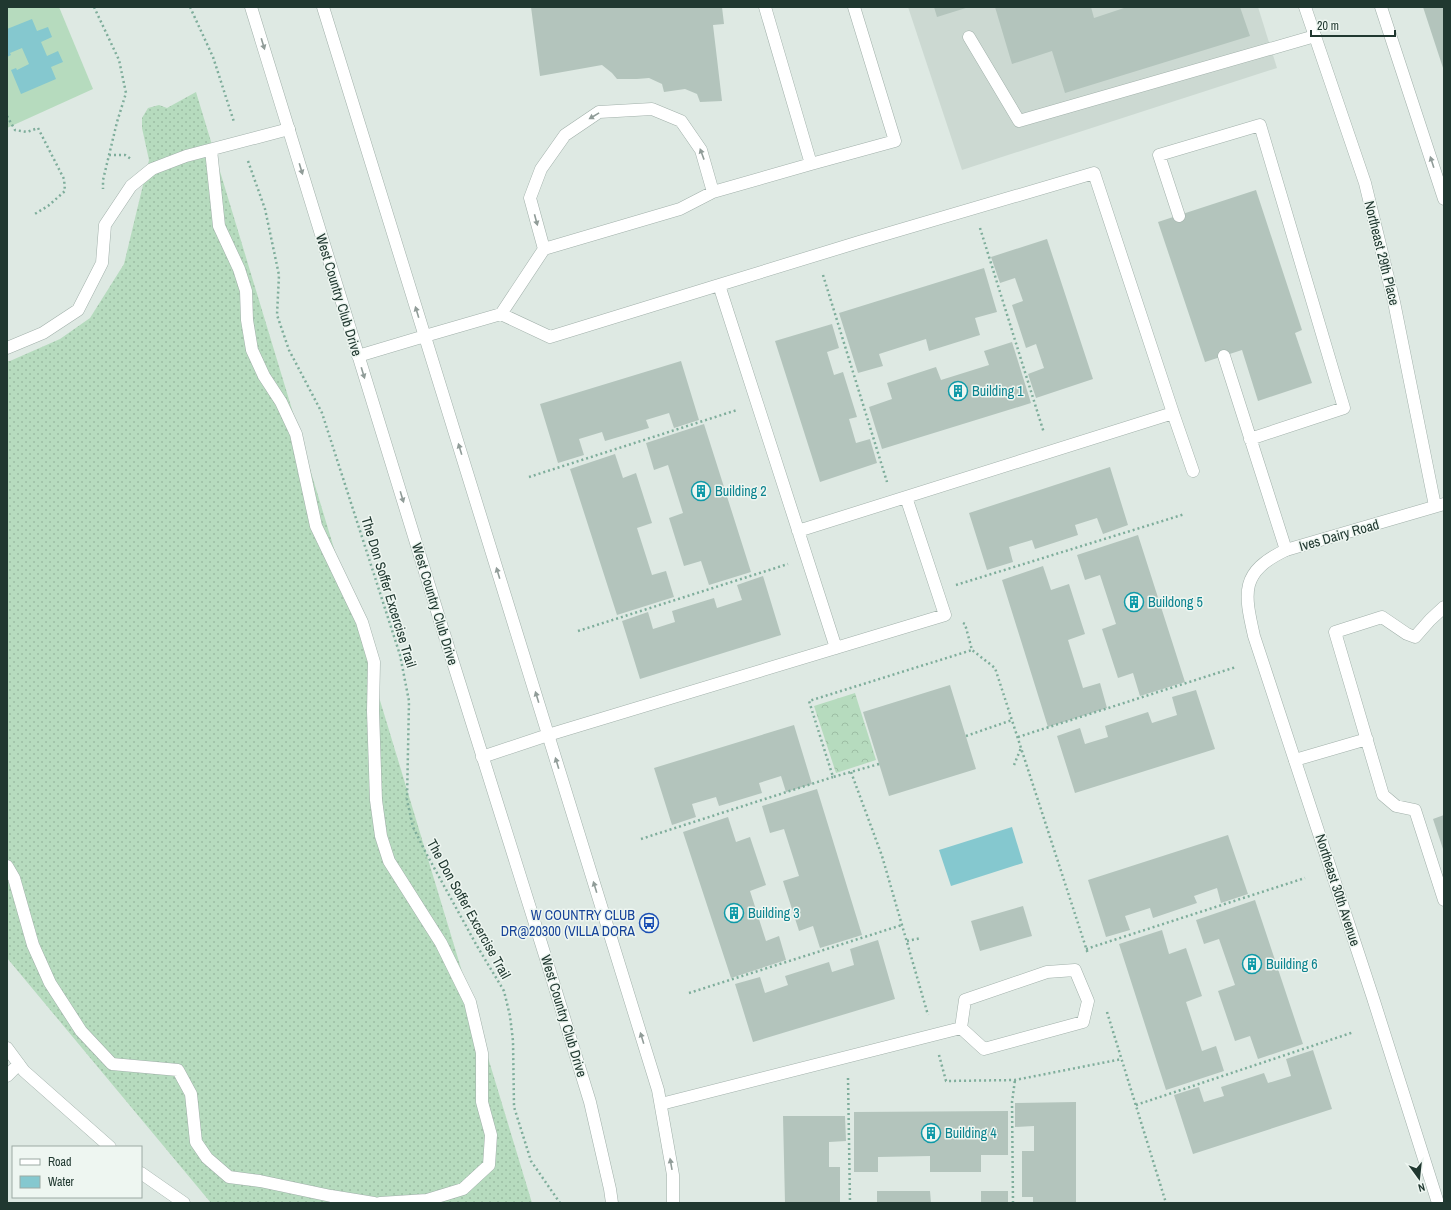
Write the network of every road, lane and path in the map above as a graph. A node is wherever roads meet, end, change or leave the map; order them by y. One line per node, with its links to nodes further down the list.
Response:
1 (94, 7): 22 (path)
2 (190, 7): 12 (path)
3 (251, 7): 13 (street, West Country Club Drive, one-way to 13)
4 (323, 7): 27 (street, one-way to 4)
5 (765, 7): 16 (street)
6 (854, 7): 16 (street)
7 (1305, 7): 9 (street, Northeast 29th Place)
8 (1381, 7): 18 (street, one-way to 8)
9 (1315, 36): 10 (street); 39 (street, Northeast 29th Place)
10 (968, 37)
11 (7, 116): 20 (path)
12 (233, 119)
13 (289, 129): 14 (street); 29 (street, West Country Club Drive, one-way to 29)
14 (211, 150): 22 (street); 90 (street)
15 (248, 161): 91 (path, The Don Soffer Excercise Trail)
16 (811, 164): 17 (street)
17 (713, 192): 23 (street); 23 (street, one-way to 23)
18 (1444, 199)
19 (974, 208): 24 (street); 32 (street); 34 (path)
20 (33, 215)
21 (1179, 216): 33 (street)
22 (105, 225): 28 (street)
23 (544, 249): 26 (street)
24 (816, 255): 25 (street); 38 (path)
25 (719, 285): 26 (street); 31 (street)
26 (501, 314): 27 (street)
27 (425, 336): 29 (street); 53 (street, one-way to 27)
28 (7, 348)
29 (358, 356): 58 (street, West Country Club Drive, one-way to 58)
30 (1224, 356): 33 (street)
31 (757, 403): 36 (path); 41 (street)
32 (1173, 413): 34 (street); 35 (street)
33 (1250, 439): 42 (street)
34 (1050, 453): 37 (street)
35 (1193, 472)
36 (529, 477)
37 (906, 497): 38 (street); 45 (street)
38 (893, 501): 41 (street)
39 (1441, 506): 42 (street, Ives Dairy Road)
40 (1185, 514): 45 (path)
41 (798, 531): 43 (street)
42 (1286, 550): 44 (street, Ives Dairy Road)
43 (807, 558): 48 (path); 49 (street)
44 (1252, 577): 59 (street, Northeast 30th Avenue)
45 (937, 591): 47 (street)
46 (1444, 608): 56 (street)
47 (944, 615): 49 (street); 50 (path)
48 (578, 631)
49 (836, 648): 53 (street)
50 (972, 650): 52 (path); 63 (path)
51 (1236, 667): 55 (path)
52 (1012, 720): 54 (path); 55 (path)
53 (548, 735): 58 (street); 84 (street, one-way to 53)
54 (966, 736)
55 (1018, 738): 57 (path)
56 (1367, 739): 59 (street); 67 (street)
57 (1022, 748): 61 (path); 71 (path)
58 (482, 757): 92 (street, West Country Club Drive)
59 (1295, 760): 97 (street, Northeast 30th Avenue)
60 (879, 764): 62 (path)
61 (1014, 765)
62 (851, 772): 63 (path); 68 (path)
63 (833, 777): 64 (path)
64 (641, 839)
65 (7, 866): 89 (street)
66 (1305, 878): 71 (path)
67 (1444, 900)
68 (902, 925): 70 (path); 73 (path)
69 (921, 938): 70 (path)
70 (907, 942): 77 (path)
71 (1086, 949): 72 (path)
72 (1089, 956)
73 (688, 993)
74 (1106, 1008): 80 (path)
75 (961, 1028): 75 (street); 77 (street)
76 (1354, 1032): 85 (path)
77 (933, 1035): 79 (street); 83 (path)
78 (7, 1048): 81 (street)
79 (848, 1056): 84 (street); 94 (path)
80 (1122, 1059): 83 (path); 85 (path)
81 (19, 1064): 82 (street); 86 (street)
82 (7, 1076)
83 (1015, 1080): 95 (path)
84 (661, 1104): 93 (street, one-way to 84)
85 (1136, 1105): 96 (path)
86 (109, 1146)
87 (142, 1174): 88 (street)
88 (184, 1203)
89 (374, 1203)
90 (380, 1203)
91 (560, 1203)
92 (612, 1203)
93 (674, 1203)
94 (850, 1203)
95 (1013, 1203)
96 (1166, 1203)
97 (1438, 1203)

